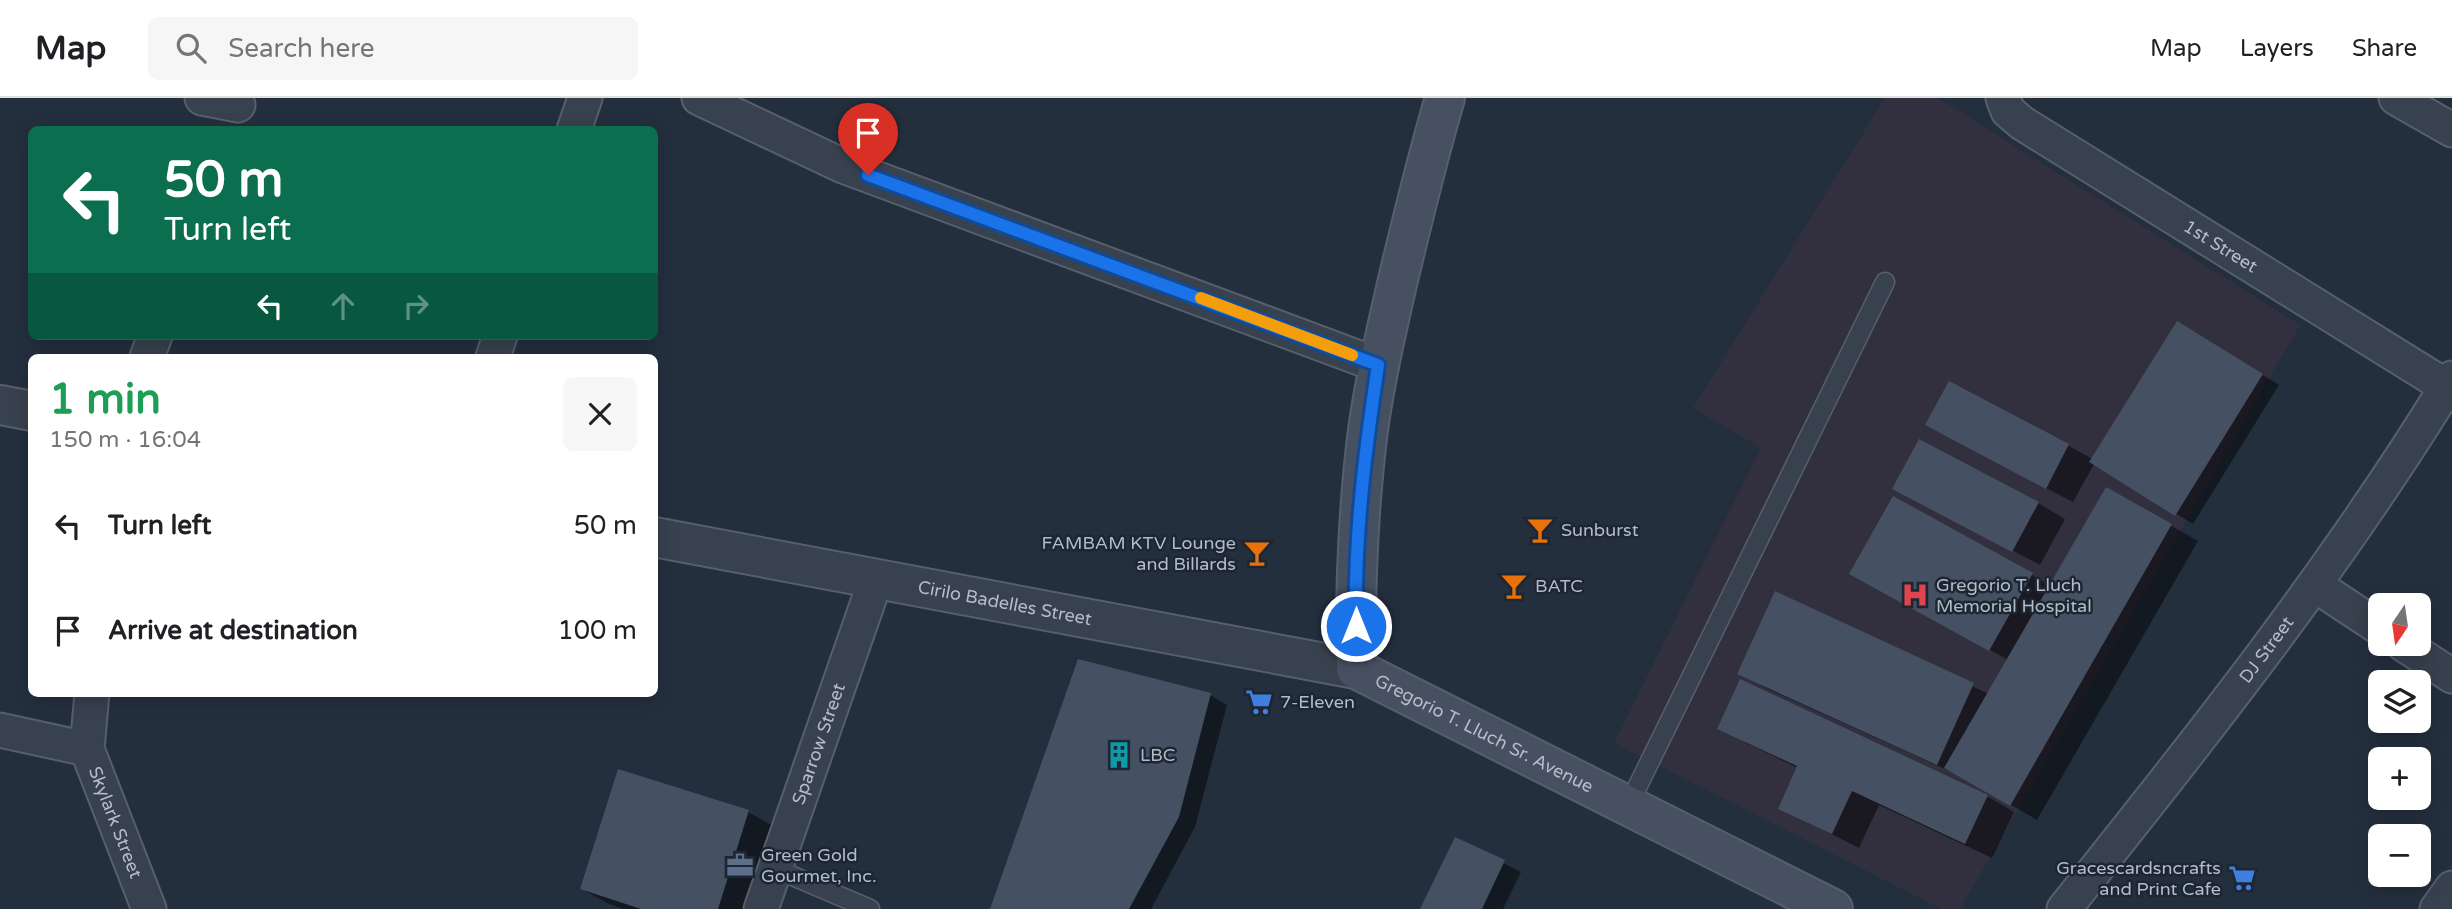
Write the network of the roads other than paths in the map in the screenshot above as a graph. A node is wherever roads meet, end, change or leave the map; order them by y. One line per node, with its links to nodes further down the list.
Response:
1 (202, 98): 7 (street)
2 (585, 98): 8 (street)
3 (698, 98): 11 (street)
4 (1445, 98): 11 (main road, Gregorio T. Lluch Sr. Avenue)
5 (2003, 98): 12 (street, 1st Street)
6 (2396, 98): 9 (street)
7 (236, 111)
8 (575, 126)
9 (2452, 130)
10 (1885, 282): 25 (lane)
11 (1378, 365): 20 (main road, Gregorio T. Lluch Sr. Avenue)
12 (2449, 383): 17 (street, DJ Street)
13 (0, 405): 14 (street)
14 (28, 410)
15 (658, 538): 16 (street, Cirilo Badelles Street)
16 (876, 579): 20 (street, Cirilo Badelles Street); 26 (street, Sparrow Street)
17 (2315, 585): 18 (street); 32 (street, DJ Street)
18 (2368, 620)
19 (2421, 656): 21 (street)
20 (1356, 668): 25 (main road, Gregorio T. Lluch Sr. Avenue)
21 (2452, 676)
22 (92, 697): 24 (street, Skylark Street)
23 (0, 730): 24 (street)
24 (87, 749): 28 (street, Skylark Street)
25 (1628, 806): 31 (main road, Gregorio T. Lluch Sr. Avenue)
26 (774, 868): 29 (street, Sparrow Street); 30 (lane)
27 (2452, 887): 33 (street)
28 (149, 909)
29 (761, 909)
30 (870, 909)
31 (1833, 909)
32 (2064, 909)
33 (2437, 909)

